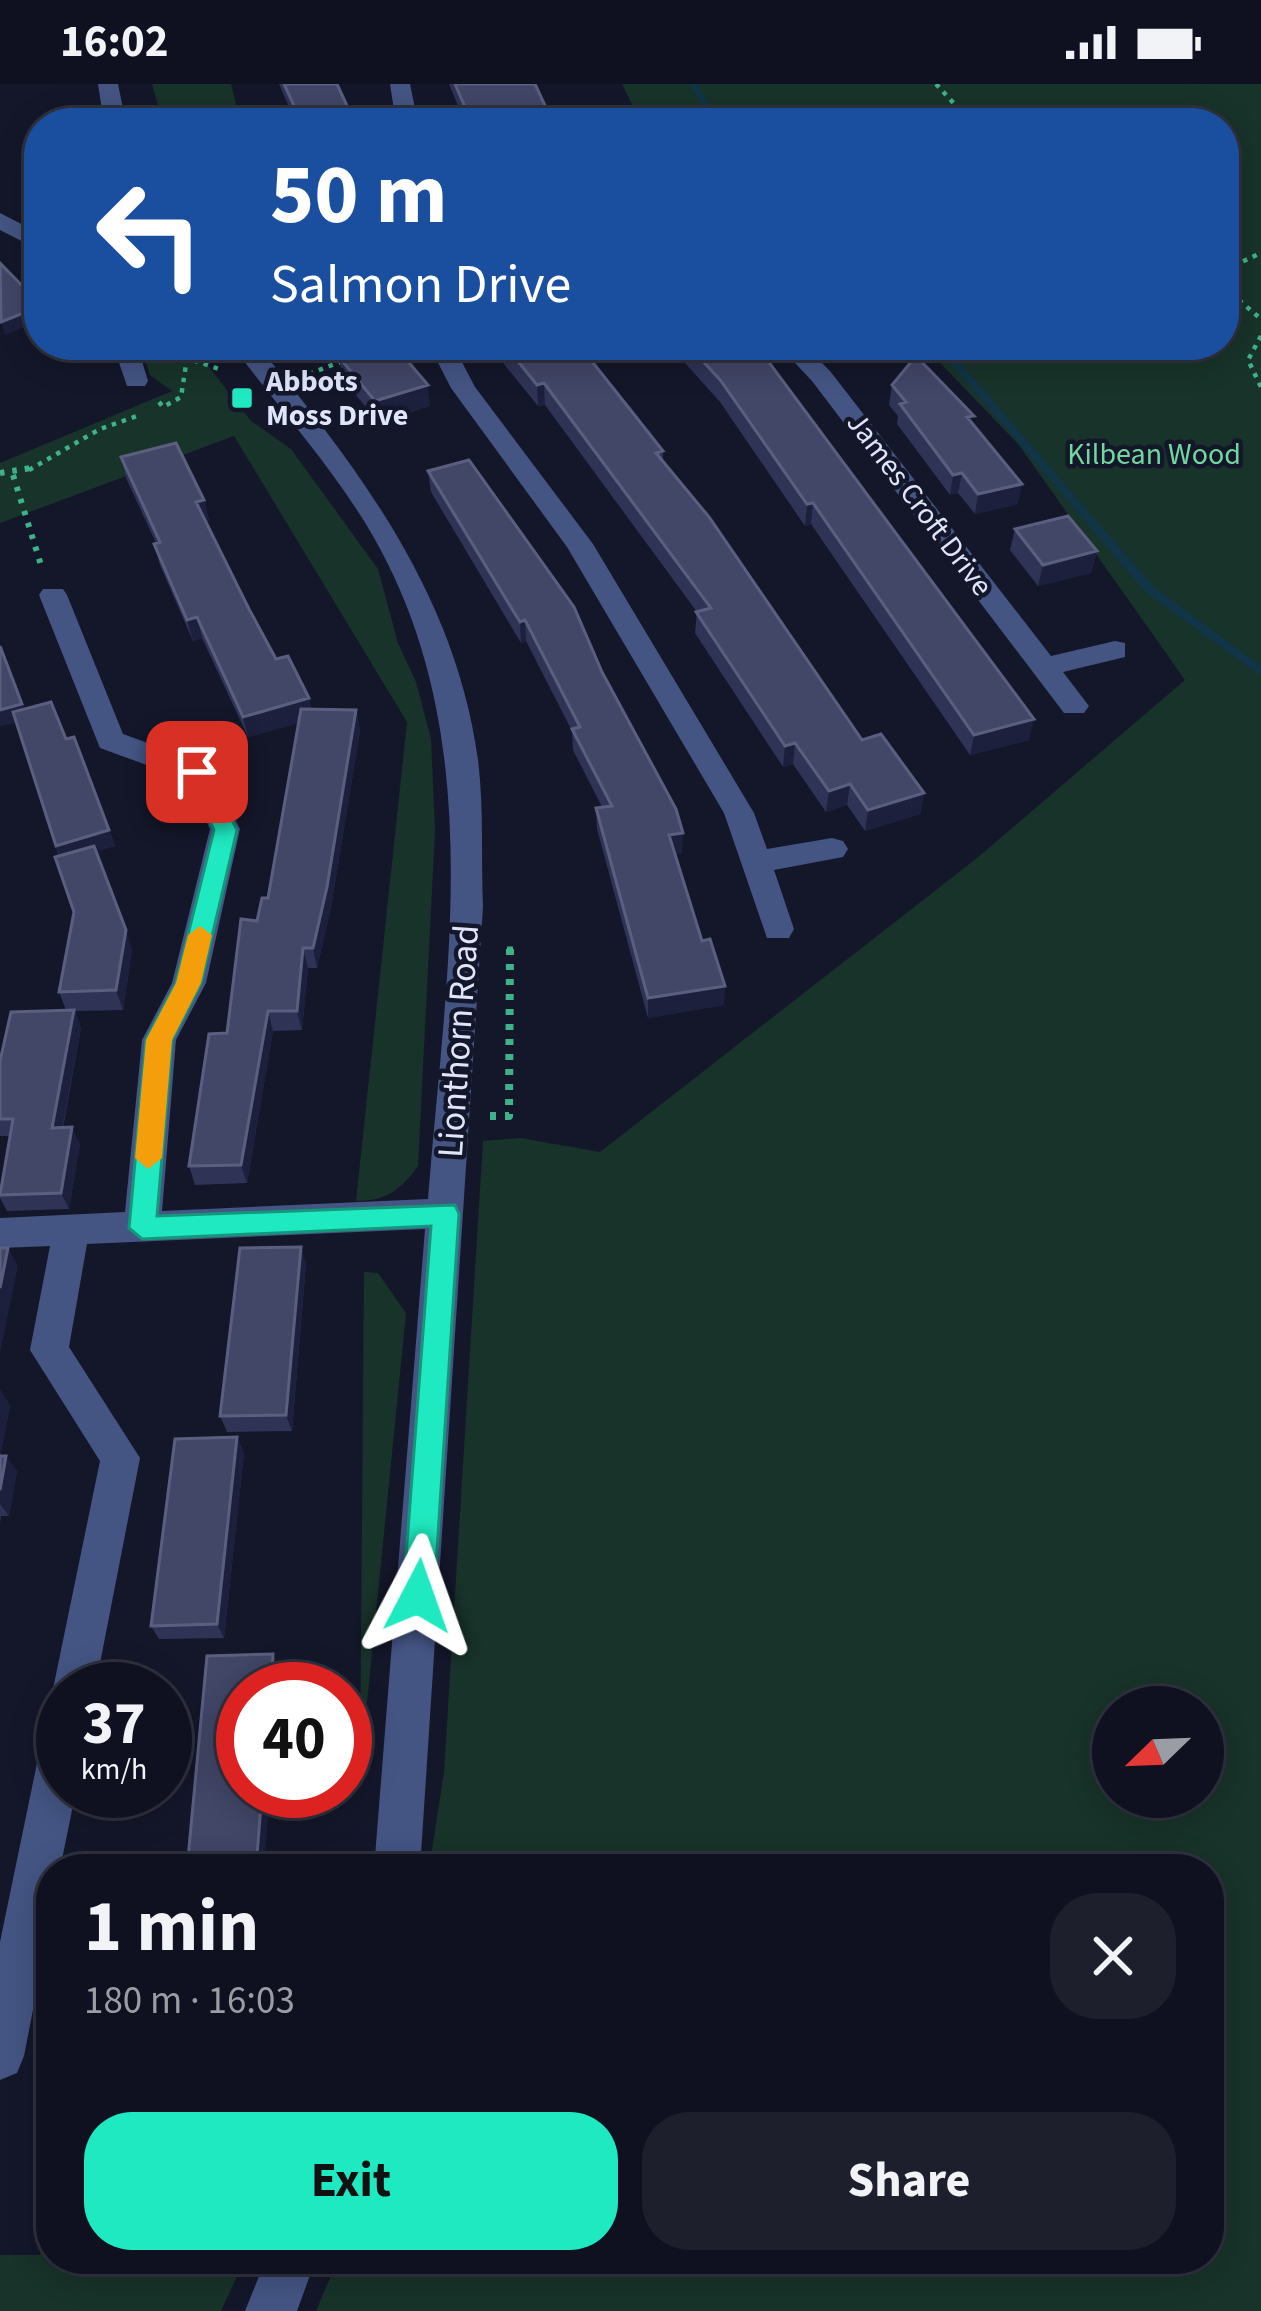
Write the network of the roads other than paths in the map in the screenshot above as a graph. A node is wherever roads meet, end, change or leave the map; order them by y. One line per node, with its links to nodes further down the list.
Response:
1 (130, 360): 5 (street)
2 (235, 360): 13 (street, Lionthorn Road)
3 (449, 360): 11 (street)
4 (805, 360): 8 (street, James Croft Drive)
5 (136, 380)
6 (53, 595): 14 (street)
7 (1115, 650): 8 (street)
8 (1045, 667): 9 (street, James Croft Drive)
9 (1074, 706)
10 (832, 849): 11 (street)
11 (755, 862): 12 (street)
12 (778, 929)
13 (446, 1214): 14 (street); 20 (street, Lionthorn Road)
14 (142, 1228): 15 (street)
15 (71, 1230): 16 (street); 17 (street)
16 (0, 1233)
17 (79, 1662)
18 (48, 1818): 19 (street)
19 (41, 1854)
20 (398, 1854)
21 (36, 1878): 22 (street)
22 (0, 2056)
23 (285, 2274): 24 (street)
24 (272, 2311)

